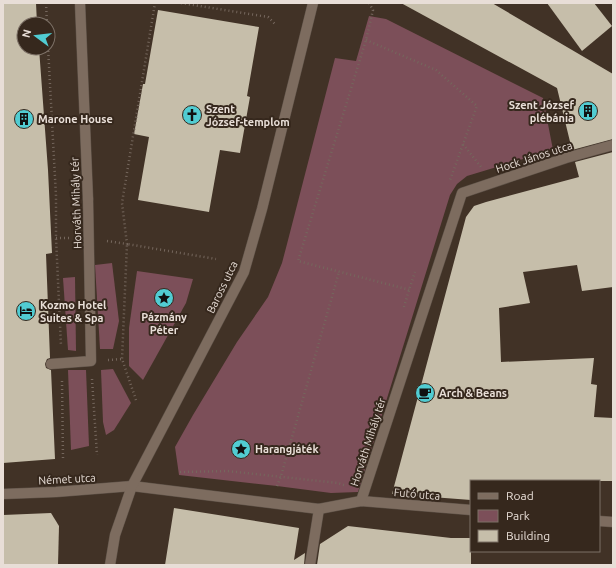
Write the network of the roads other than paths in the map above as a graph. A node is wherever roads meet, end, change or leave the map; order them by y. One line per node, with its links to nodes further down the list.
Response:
1 (80, 3): 5 (street, Horváth Mihály tér)
2 (313, 3): 6 (street, Baross utca)
3 (613, 145): 4 (street, Hock János utca)
4 (462, 193): 8 (street, Horváth Mihály tér)
5 (51, 364)
6 (132, 486): 7 (street, Német utca); 9 (street, Horváth Mihály tér); 13 (street, Baross utca)
7 (3, 494)
8 (361, 501): 9 (street, Horváth Mihály tér); 10 (street, Futó utca)
9 (319, 509): 14 (street)
10 (470, 510)
11 (600, 521): 12 (street)
12 (613, 522)
13 (110, 565)
14 (310, 565)

